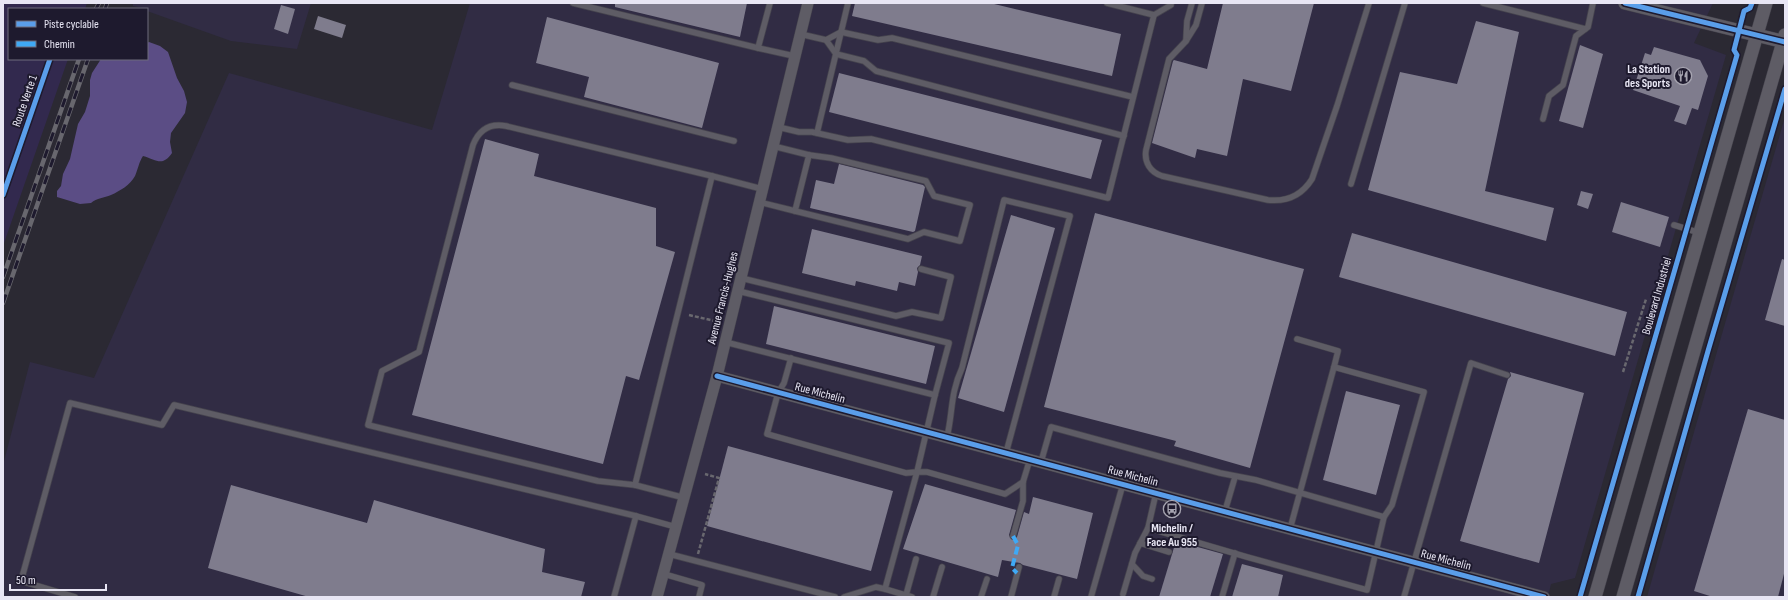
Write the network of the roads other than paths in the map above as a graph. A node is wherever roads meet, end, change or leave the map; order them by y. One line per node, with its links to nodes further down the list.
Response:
1 (573, 3): 23 (lane)
2 (770, 3): 23 (lane)
3 (808, 3): 18 (street, Avenue Francis-Hughes)
4 (848, 3): 17 (lane)
5 (1107, 3): 15 (lane)
6 (1171, 3): 15 (lane)
7 (1192, 3): 22 (lane)
8 (1202, 3): 22 (lane)
9 (1369, 3): 22 (lane)
10 (1405, 3): 36 (lane)
11 (1483, 3): 16 (lane)
12 (1593, 3): 16 (lane)
13 (1625, 3): 19 (street)
14 (1766, 3): 19 (street, Boulevard Industriel)
15 (1154, 16): 27 (lane)
16 (1585, 29): 28 (lane)
17 (841, 32): 20 (lane); 24 (lane); 27 (lane)
18 (800, 34): 20 (lane); 25 (street, Avenue Francis-Hughes)
19 (1757, 35): 21 (street); 41 (street, Boulevard Industriel)
20 (826, 40): 24 (lane)
21 (1784, 40): 106 (street)
22 (1186, 41)
23 (758, 48): 25 (lane)
24 (836, 54): 30 (lane); 31 (lane)
25 (794, 56): 29 (street, Avenue Francis-Hughes)
26 (512, 85): 32 (lane)
27 (1133, 97): 31 (lane)
28 (1543, 119)
29 (778, 127): 30 (lane); 33 (street, Avenue Francis-Hughes)
30 (817, 133): 31 (lane)
31 (1124, 136)
32 (734, 141)
33 (773, 146): 34 (lane); 37 (street, Avenue Francis-Hughes)
34 (808, 155): 39 (lane); 39 (lane)
35 (712, 176): 37 (lane); 62 (lane); 62 (lane)
36 (1351, 184)
37 (762, 189): 38 (street, Avenue Francis-Hughes)
38 (759, 202): 39 (lane); 43 (street, Avenue Francis-Hughes)
39 (795, 211)
40 (1674, 225): 41 (lane)
41 (1700, 233): 105 (street, Boulevard Industriel)
42 (921, 269): 43 (lane)
43 (741, 278): 44 (street, Avenue Francis-Hughes)
44 (738, 291): 46 (street, Avenue Francis-Hughes); 52 (lane)
45 (1297, 339): 48 (lane)
46 (725, 342): 47 (lane); 50 (street, Avenue Francis-Hughes)
47 (791, 358): 51 (lane); 52 (lane)
48 (1334, 367): 64 (lane); 68 (lane)
49 (1507, 375): 79 (lane)
50 (717, 376): 51 (street, Rue Michelin); 65 (street, Avenue Francis-Hughes)
51 (778, 392): 53 (street, Rue Michelin); 58 (lane)
52 (936, 395): 53 (lane)
53 (927, 432): 54 (street, Rue Michelin); 58 (lane)
54 (947, 437): 55 (street, Rue Michelin); 55 (lane)
55 (1006, 453): 56 (street, Rue Michelin)
56 (1030, 459): 57 (street, Rue Michelin); 60 (lane)
57 (1041, 462): 59 (lane); 61 (street, Rue Michelin)
58 (917, 472): 60 (lane); 87 (lane)
59 (1235, 477): 64 (lane); 66 (lane)
60 (1023, 482): 72 (lane)
61 (1123, 484): 63 (street, Rue Michelin); 101 (lane)
62 (635, 485): 65 (lane)
63 (1156, 493): 66 (street, Rue Michelin); 70 (lane)
64 (1301, 493): 68 (lane); 71 (lane)
65 (685, 498): 69 (street, Avenue Francis-Hughes)
66 (1225, 511): 71 (street, Rue Michelin)
67 (636, 516): 69 (lane); 90 (lane); 91 (lane)
68 (1384, 517): 74 (lane)
69 (677, 527): 77 (street, Avenue Francis-Hughes)
70 (1148, 528): 73 (lane); 76 (lane)
71 (1290, 528): 74 (street, Rue Michelin)
72 (1013, 536)
73 (1140, 543): 75 (lane); 80 (lane)
74 (1376, 551): 76 (lane); 79 (street, Rue Michelin)
75 (1169, 552)
76 (1235, 553): 102 (lane)
77 (669, 554): 83 (street, Avenue Francis-Hughes); 94 (lane)
78 (916, 559): 89 (lane)
79 (1414, 561): 103 (lane); 104 (street, Rue Michelin)
80 (1132, 564): 86 (lane); 88 (lane)
81 (942, 567): 97 (lane)
82 (1019, 567): 99 (lane)
83 (664, 574): 92 (street, Avenue Francis-Hughes); 93 (lane)
84 (1059, 578): 100 (lane)
85 (987, 579): 98 (lane)
86 (1152, 579)
87 (885, 589): 89 (lane); 95 (lane)
88 (1123, 594)
89 (906, 595): 96 (lane)
90 (75, 597)
91 (614, 597)
92 (657, 597)
93 (699, 597)
94 (834, 597)
95 (844, 597)
96 (912, 597)
97 (933, 597)
98 (981, 597)
99 (1011, 597)
100 (1054, 597)
101 (1091, 597)
102 (1222, 597)
103 (1404, 597)
104 (1542, 597)
105 (1595, 597)
106 (1623, 597)

